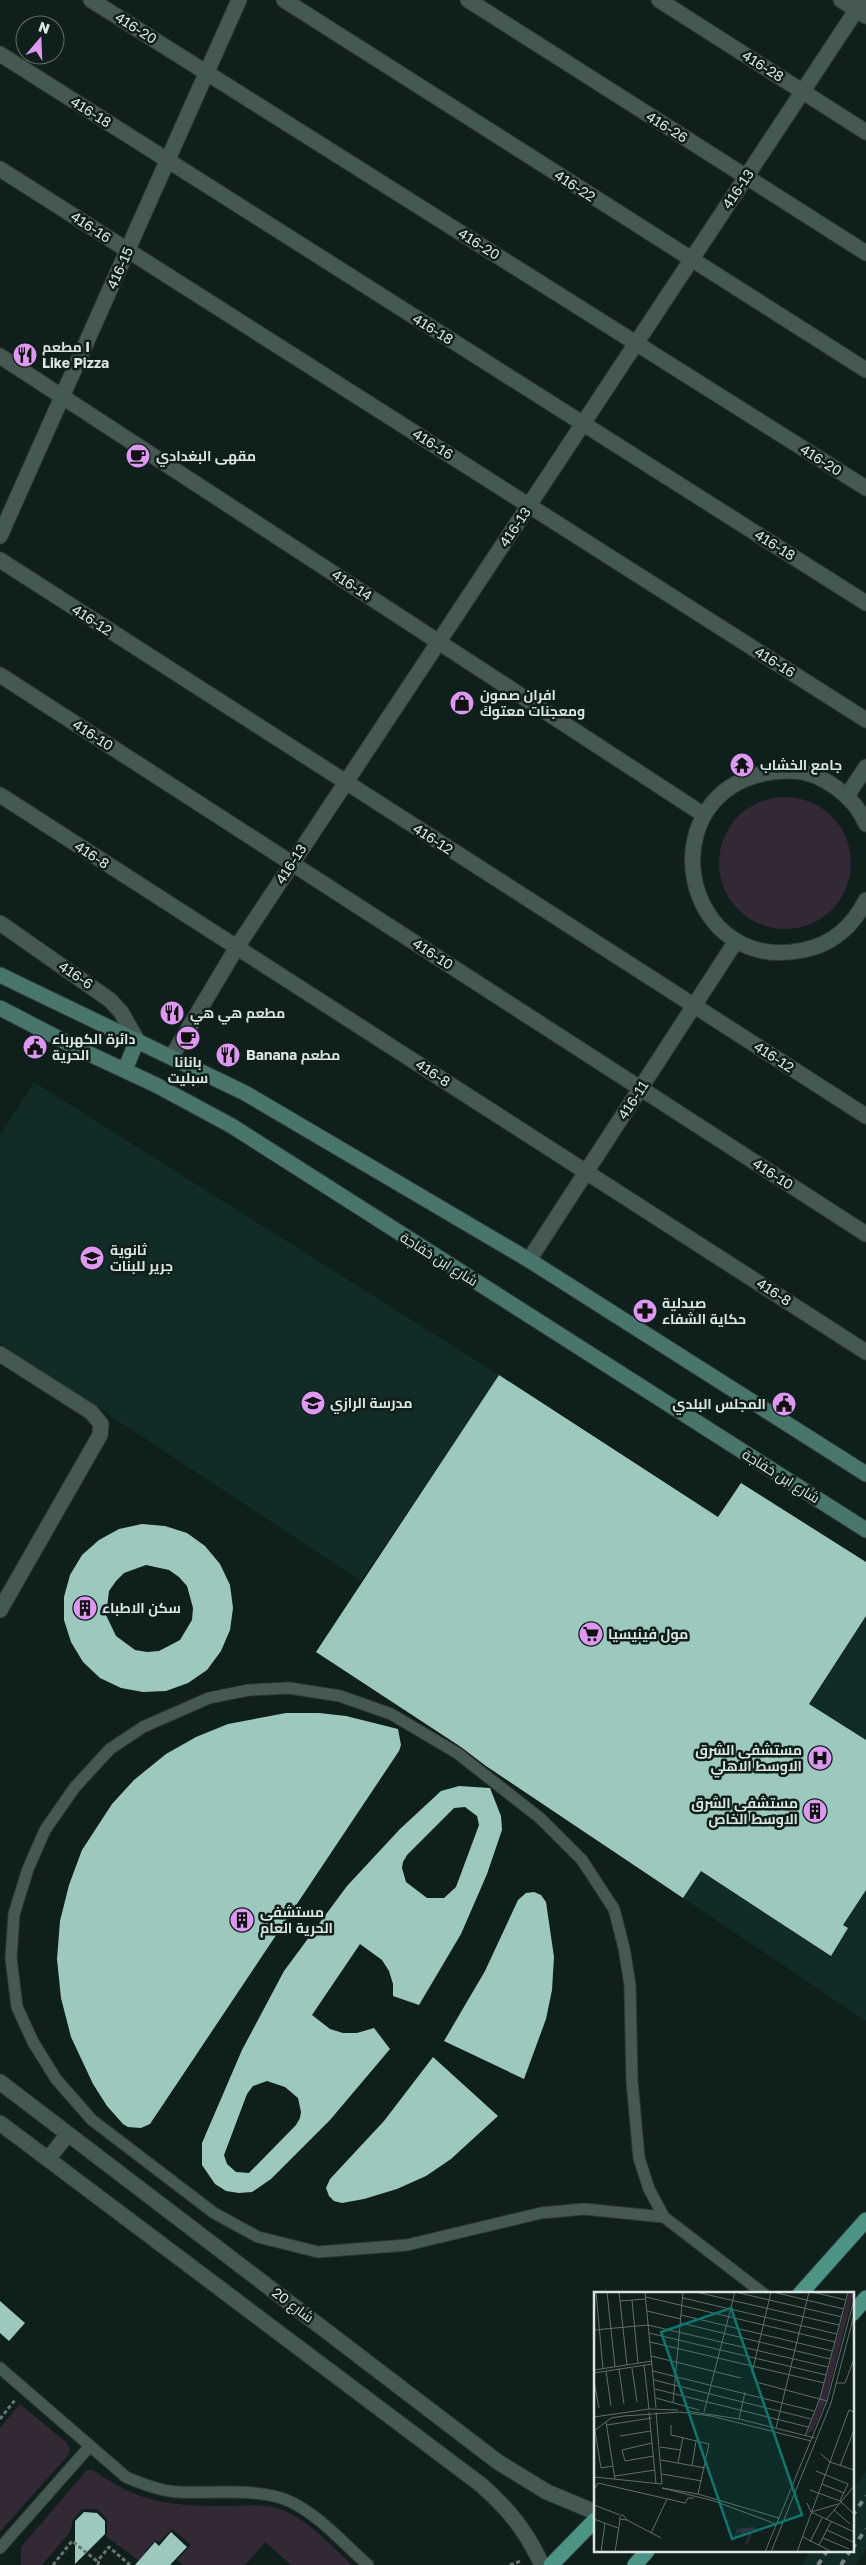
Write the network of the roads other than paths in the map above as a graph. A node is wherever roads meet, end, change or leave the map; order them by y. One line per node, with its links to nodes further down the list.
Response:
1 (91, 0): 9 (street, 416-20)
2 (239, 0): 9 (street, 416-15)
3 (284, 0): 17 (street, 416-22)
4 (468, 0): 14 (street, 416-26)
5 (659, 0): 10 (street, 416-28)
6 (841, 0): 7 (street)
7 (862, 8): 10 (street, 416-13)
8 (0, 54): 12 (street, 416-18)
9 (206, 73): 12 (street, 416-15); 18 (street, 416-20)
10 (803, 91): 11 (street, 416-28); 14 (street, 416-13)
11 (866, 132)
12 (167, 161): 15 (street, 416-15); 22 (street, 416-18)
13 (0, 169): 15 (street, 416-16)
14 (746, 177): 16 (street, 416-26); 17 (street, 416-13)
15 (127, 250): 21 (street, 416-15); 24 (street, 416-16)
16 (866, 253)
17 (691, 260): 18 (street, 416-13); 20 (street, 416-22)
18 (636, 343): 22 (street, 416-13); 23 (street, 416-20)
19 (0, 356): 21 (street, 416-14)
20 (866, 370)
21 (62, 396): 25 (street, 416-15); 28 (street, 416-14)
22 (583, 424): 24 (street, 416-13); 27 (street, 416-18)
23 (866, 488)
24 (529, 505): 28 (street, 416-13); 30 (street, 416-16)
25 (0, 536)
26 (0, 560): 32 (street, 416-12)
27 (866, 603)
28 (439, 641): 32 (street, 416-13); 35 (street, 416-14)
29 (0, 675): 37 (street, 416-10)
30 (866, 720)
31 (866, 767): 34 (street)
32 (345, 782): 37 (street, 416-13); 44 (street, 416-12)
33 (0, 795): 42 (street, 416-8)
34 (847, 796): 35 (street); 36 (street)
35 (704, 814): 41 (street)
36 (866, 824)
37 (292, 864): 42 (street, 416-13); 49 (street, 416-10)
38 (866, 900): 39 (street)
39 (862, 917): 41 (street)
40 (0, 923): 46 (street, 416-6)
41 (736, 941): 44 (street, 416-11)
42 (236, 947): 47 (street, 416-13); 51 (street, 416-8)
43 (0, 975): 46 (street)
44 (694, 1006): 49 (street, 416-11); 50 (street, 416-12)
45 (0, 1008): 48 (street, شارع ابن خفاجة)
46 (137, 1040): 47 (street); 48 (street)
47 (172, 1056): 53 (street)
48 (124, 1070): 57 (street, شارع ابن خفاجة)
49 (641, 1088): 51 (street, 416-11); 52 (street, 416-10)
50 (866, 1116)
51 (586, 1172): 53 (street, 416-11); 54 (street, 416-8)
52 (866, 1234)
53 (529, 1260): 56 (street)
54 (866, 1352)
55 (0, 1354): 58 (street)
56 (866, 1474)
57 (866, 1530)
58 (0, 1610)
59 (0, 2082): 61 (street, شارع 20)
60 (0, 2123): 62 (street)
61 (68, 2134): 62 (street); 71 (street, شارع 20)
62 (48, 2159): 76 (street)
63 (664, 2217): 63 (lane); 65 (lane)
64 (866, 2220): 66 (main road)
65 (761, 2292)
66 (802, 2292)
67 (866, 2298): 68 (main road)
68 (854, 2312)
69 (0, 2368): 70 (lane)
70 (89, 2447): 73 (lane); 75 (lane)
71 (594, 2512)
72 (594, 2521): 77 (main road)
73 (0, 2548)
74 (646, 2552): 78 (main road)
75 (368, 2565)
76 (542, 2565)
77 (551, 2565)
78 (635, 2565)

